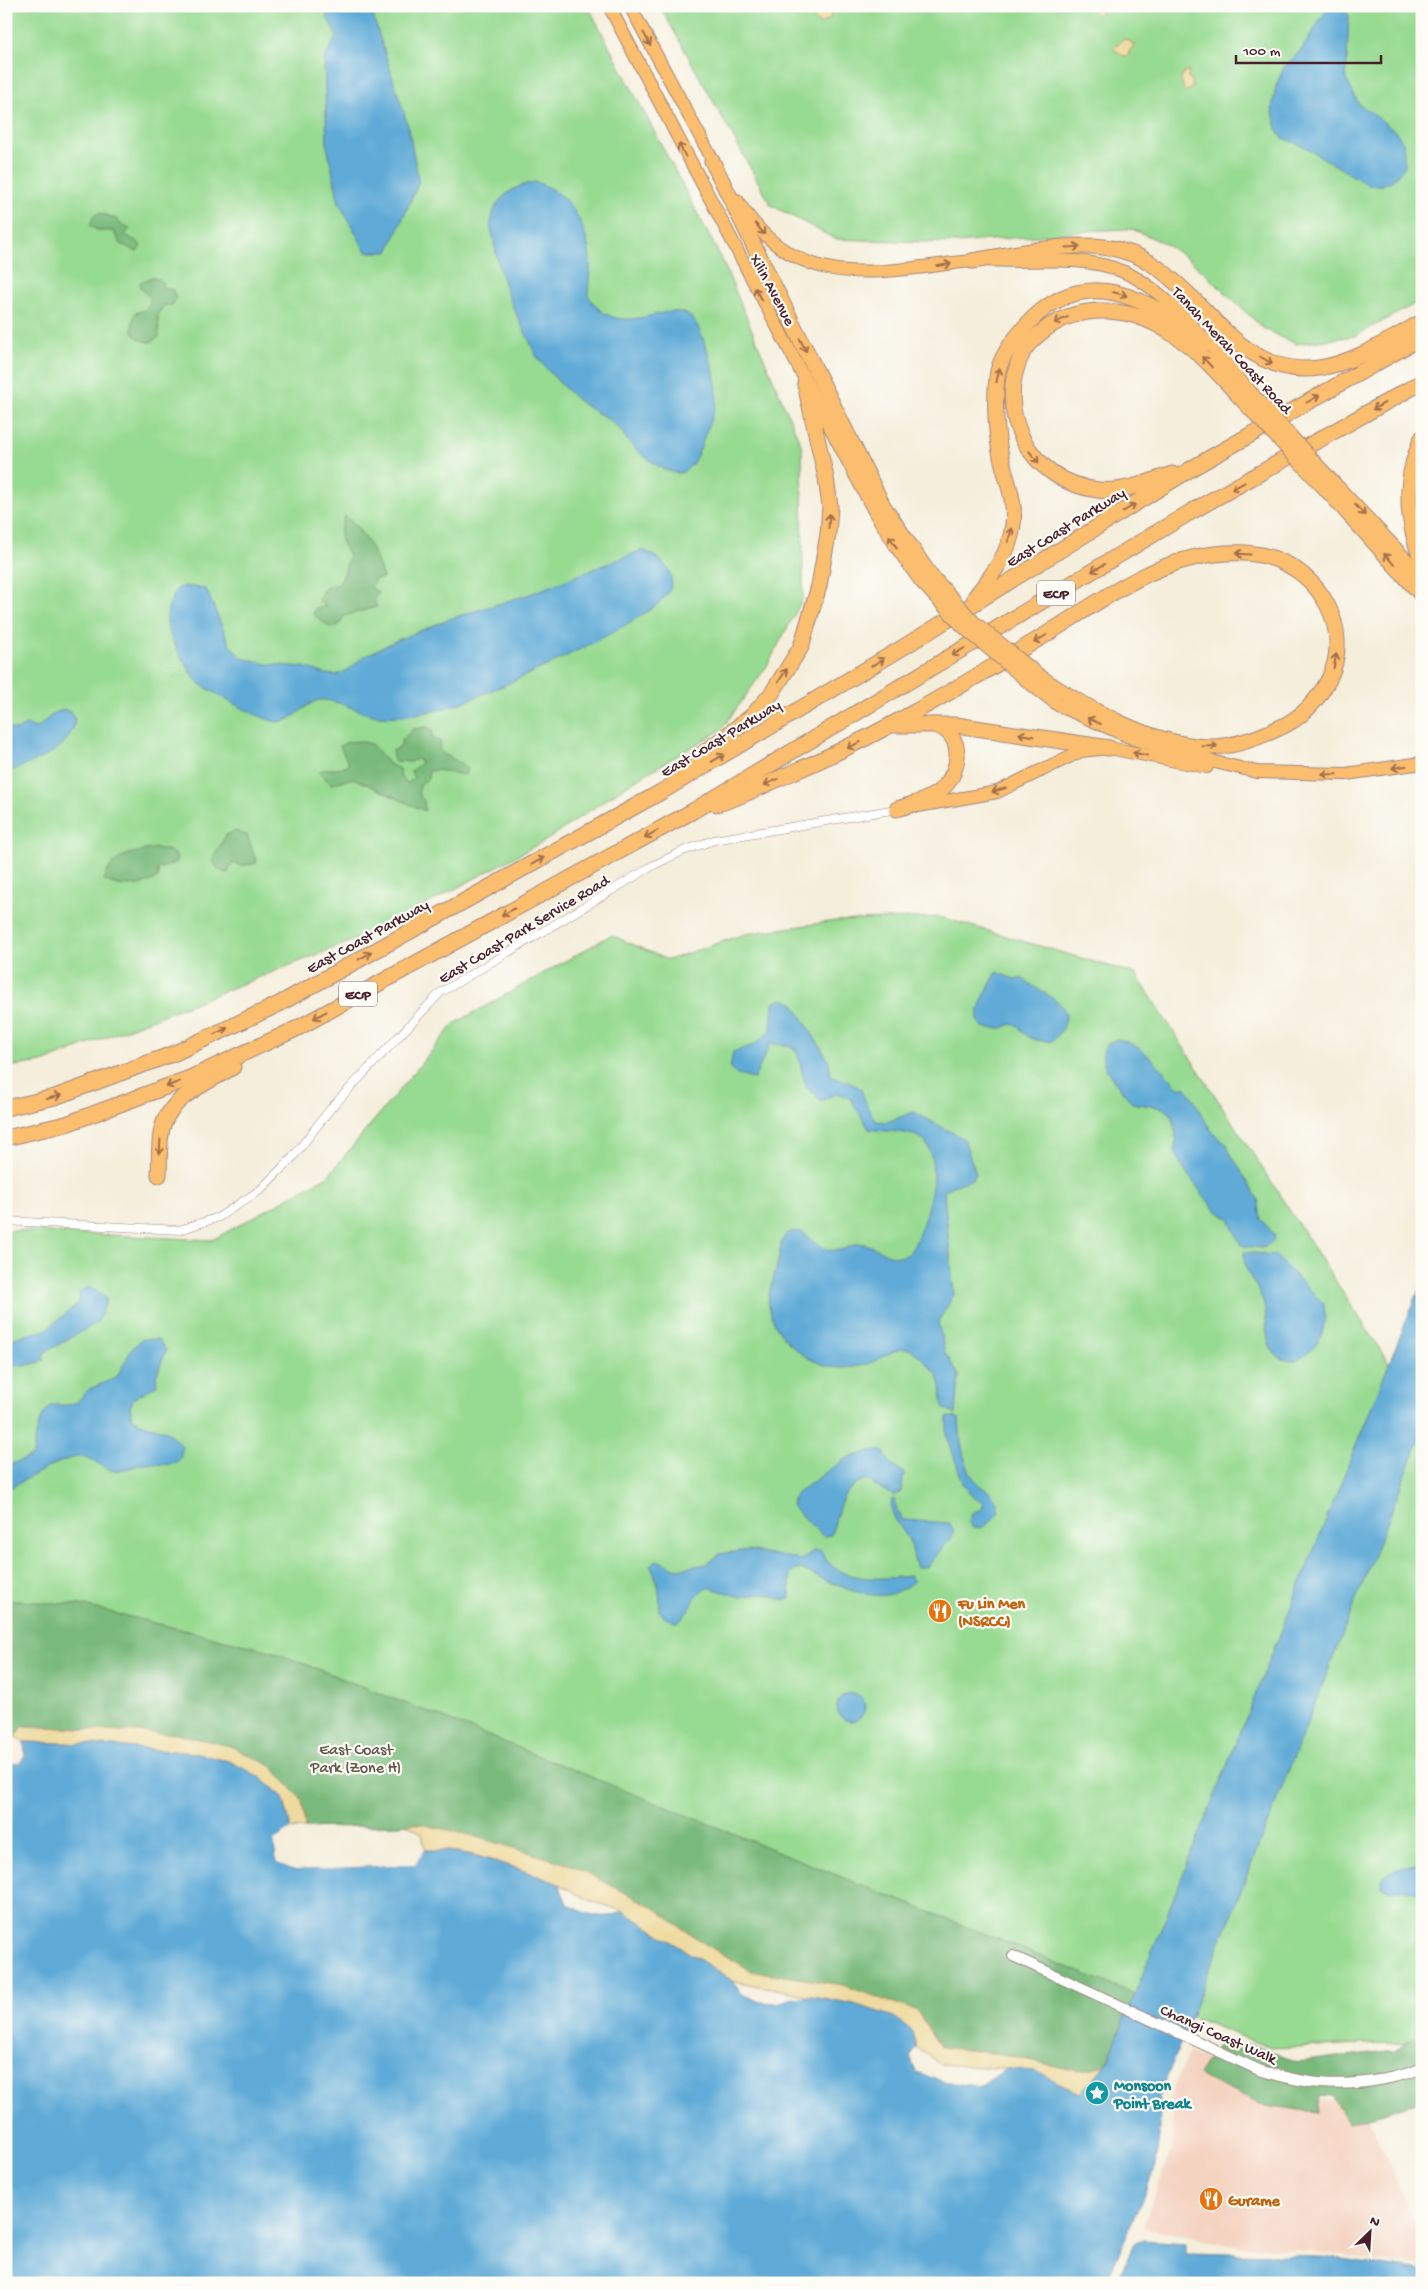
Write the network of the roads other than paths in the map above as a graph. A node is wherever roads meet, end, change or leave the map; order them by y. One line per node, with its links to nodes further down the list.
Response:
1 (608, 6): 9 (main road, Xilin Avenue, one-way to 1)
2 (630, 6): 3 (main road, one-way to 3)
3 (712, 161): 4 (main road, Tanah Merah Coast Road, one-way to 4); 16 (highway, one-way to 16)
4 (972, 261): 5 (highway, one-way to 5); 7 (main road, Tanah Merah Coast Road)
5 (1422, 322)
6 (1422, 337): 12 (highway, East Coast Parkway / ECP, one-way to 6)
7 (1207, 344): 10 (main road, Tanah Merah Coast Road); 18 (highway, one-way to 7)
8 (1422, 382): 27 (highway, ECP, one-way to 27)
9 (805, 384): 16 (main road, Xilin Avenue, one-way to 9); 25 (highway, one-way to 9)
10 (1245, 394): 12 (highway, one-way to 12); 13 (highway, bridge)
11 (1422, 438): 14 (highway)
12 (1194, 468): 18 (highway, East Coast Parkway / ECP, one-way to 12)
13 (1323, 478): 15 (main road, one-way to 15); 17 (highway, one-way to 13)
14 (1422, 562)
15 (1422, 576)
16 (925, 578): 19 (highway, bridge)
17 (1422, 595)
18 (968, 606): 25 (highway, East Coast Parkway / ECP, one-way to 18)
19 (1033, 679): 21 (highway, one-way to 21); 24 (main road, one-way to 19)
20 (927, 723): 21 (highway); 22 (highway, one-way to 20); 26 (highway)
21 (891, 725): 27 (highway, one-way to 27)
22 (1109, 748): 24 (main road, one-way to 22); 26 (main road, one-way to 26)
23 (1422, 763): 24 (main road, one-way to 24)
24 (1257, 772)
25 (661, 792): 29 (highway, East Coast Parkway / ECP, one-way to 25)
26 (897, 809): 32 (street, East Coast Park Service Road)
27 (693, 811): 28 (highway, ECP, one-way to 28)
28 (296, 1029): 30 (highway, ECP, one-way to 30); 31 (highway, one-way to 31)
29 (6, 1108)
30 (6, 1138)
31 (159, 1176)
32 (6, 1222)
33 (1014, 1956): 34 (street, Changi Coast Walk)
34 (1422, 2068)

